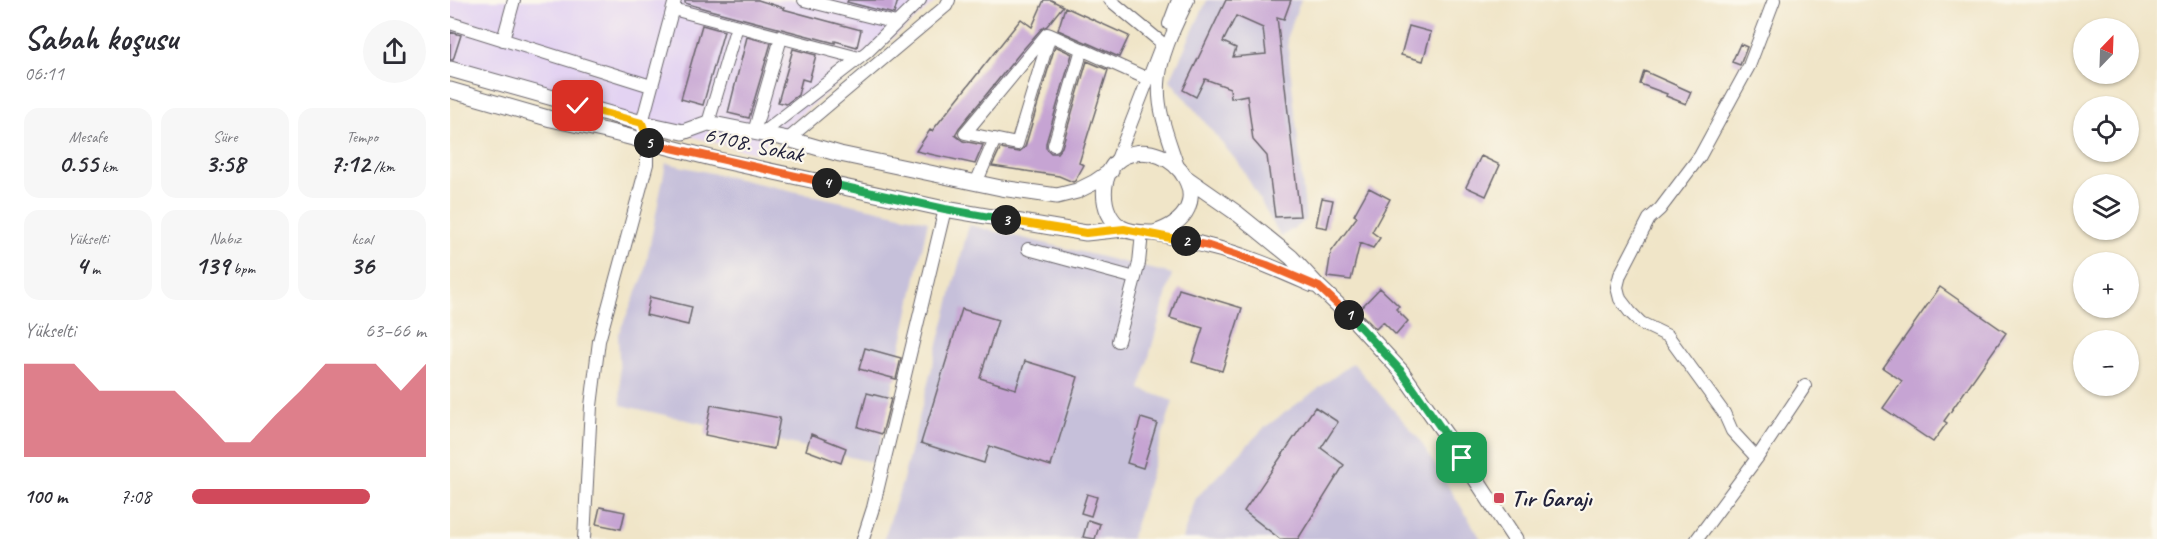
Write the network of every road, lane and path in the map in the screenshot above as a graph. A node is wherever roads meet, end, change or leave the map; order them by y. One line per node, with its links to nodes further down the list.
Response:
1 (514, 0): 15 (street)
2 (804, 0): 11 (street)
3 (920, 0): 11 (street)
4 (949, 0): 26 (street)
5 (1110, 0): 16 (street)
6 (1178, 0): 16 (street)
7 (1188, 0): 31 (street)
8 (1774, 0): 41 (street)
9 (674, 4): 12 (street); 21 (street)
10 (450, 23): 15 (street)
11 (897, 23): 18 (street)
12 (737, 26): 14 (street); 24 (street)
13 (1050, 35): 17 (street); 27 (street); 27 (street)
14 (781, 38): 18 (street); 25 (street)
15 (504, 40): 21 (street)
16 (1162, 43): 20 (street)
17 (1082, 49): 20 (street); 29 (street)
18 (859, 58): 25 (street)
19 (450, 69): 23 (main road, 6108. Sokak)
20 (1148, 79): 30 (street)
21 (651, 86): 23 (street)
22 (450, 90): 28 (main road, 6108. Sokak)
23 (642, 123): 24 (main road, 6108. Sokak); 28 (street)
24 (708, 123): 25 (main road, 6108. Sokak)
25 (757, 133): 26 (main road, 6108. Sokak)
26 (788, 139): 32 (main road, 6108. Sokak)
27 (995, 139): 32 (street)
28 (647, 143): 33 (main road, 6108. Sokak); 42 (street)
29 (1054, 145)
30 (1113, 167): 31 (main road); 32 (main road, 6108. Sokak); 34 (main road)
31 (1182, 172): 35 (main road); 38 (main road)
32 (976, 183)
33 (945, 209): 34 (main road, 6108. Sokak); 43 (street)
34 (1124, 229): 35 (main road)
35 (1148, 233): 37 (street); 38 (main road)
36 (1028, 249): 37 (street)
37 (1135, 278): 39 (street)
38 (1319, 287): 44 (main road)
39 (1118, 341)
40 (1805, 386): 41 (street)
41 (1757, 458): 45 (street)
42 (584, 539)
43 (863, 539)
44 (1515, 539)
45 (1697, 539)

